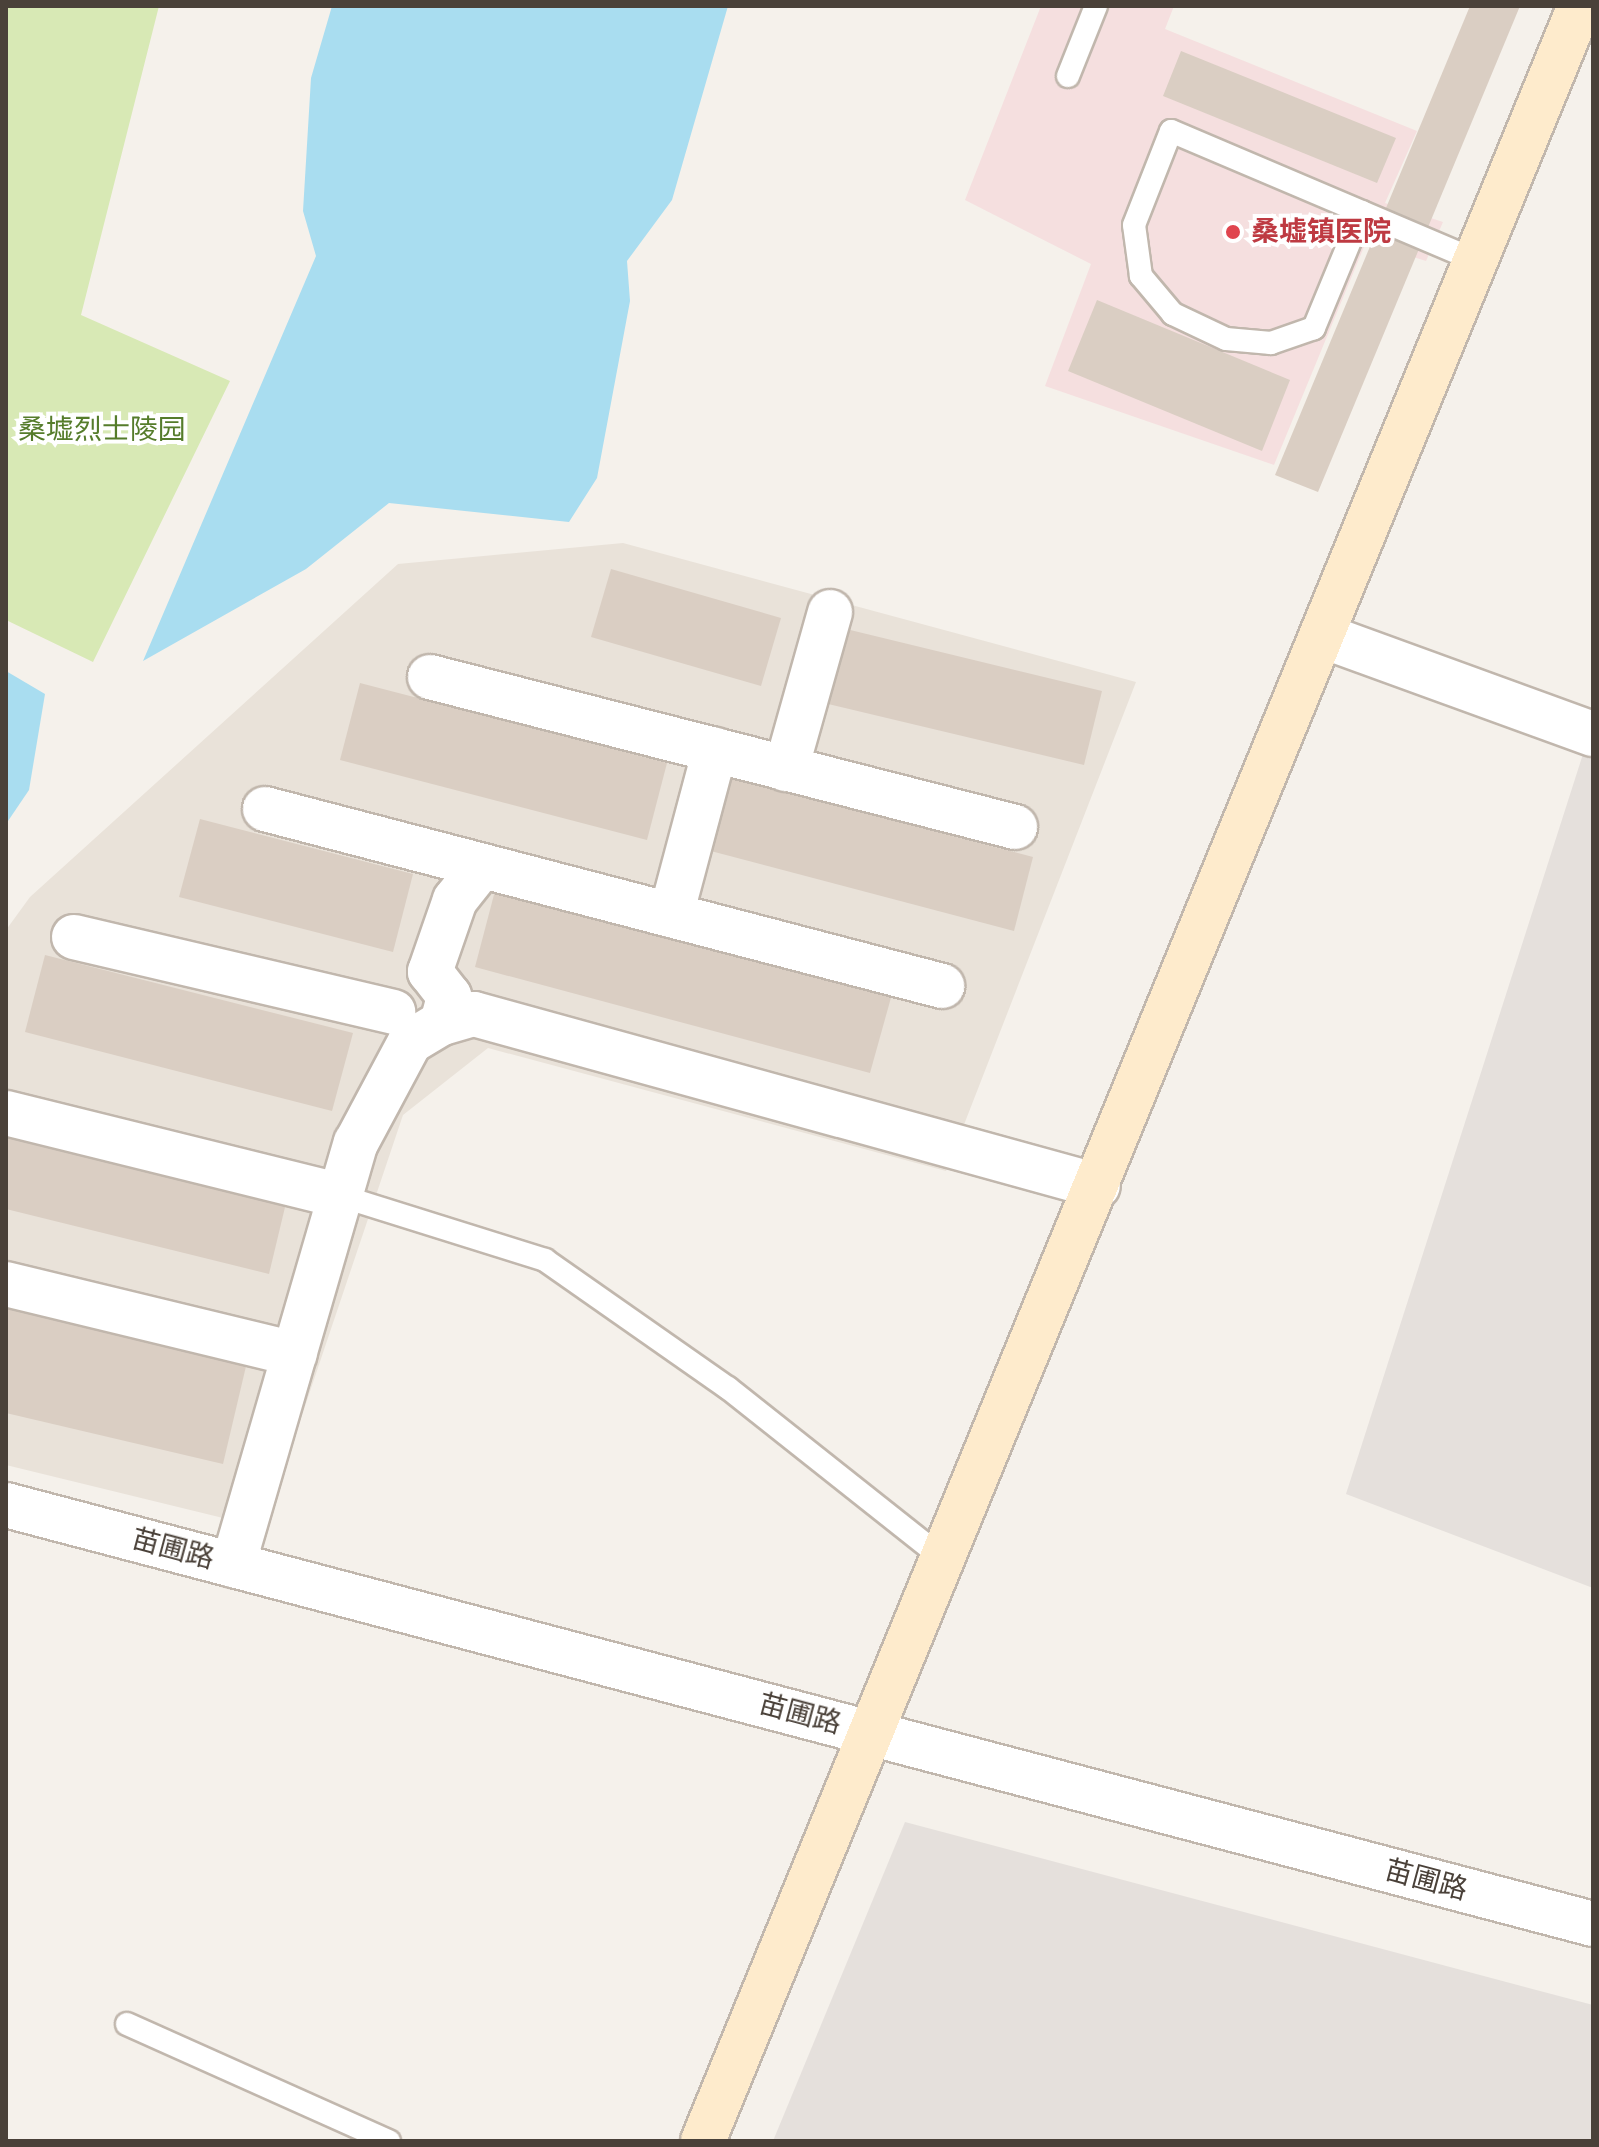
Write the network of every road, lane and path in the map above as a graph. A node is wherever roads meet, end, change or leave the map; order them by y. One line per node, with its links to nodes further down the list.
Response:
1 (1096, 6): 3 (lane)
2 (1580, 6): 5 (main road)
3 (1068, 76)
4 (1362, 212): 4 (lane); 5 (lane)
5 (1480, 262): 7 (main road)
6 (830, 612): 11 (street)
7 (1326, 637): 9 (street); 20 (main road)
8 (430, 677): 10 (street)
9 (1593, 734)
10 (715, 750): 11 (street); 15 (street)
11 (786, 769): 13 (street)
12 (265, 809): 14 (street)
13 (1015, 827)
14 (482, 866): 15 (street); 18 (street)
15 (671, 915): 17 (street)
16 (74, 937): 18 (street)
17 (942, 986)
18 (415, 1026): 20 (street); 21 (street)
19 (6, 1113): 21 (street)
20 (1098, 1186): 25 (main road)
21 (341, 1196): 23 (street); 25 (lane)
22 (6, 1284): 23 (street)
23 (295, 1354): 26 (street)
24 (6, 1505): 26 (street, 苗圃路)
25 (944, 1559): 27 (main road)
26 (233, 1565): 27 (street, 苗圃路)
27 (872, 1733): 28 (street, 苗圃路); 31 (main road)
28 (1593, 1924)
29 (127, 2024): 30 (lane)
30 (389, 2141)
31 (703, 2141)

